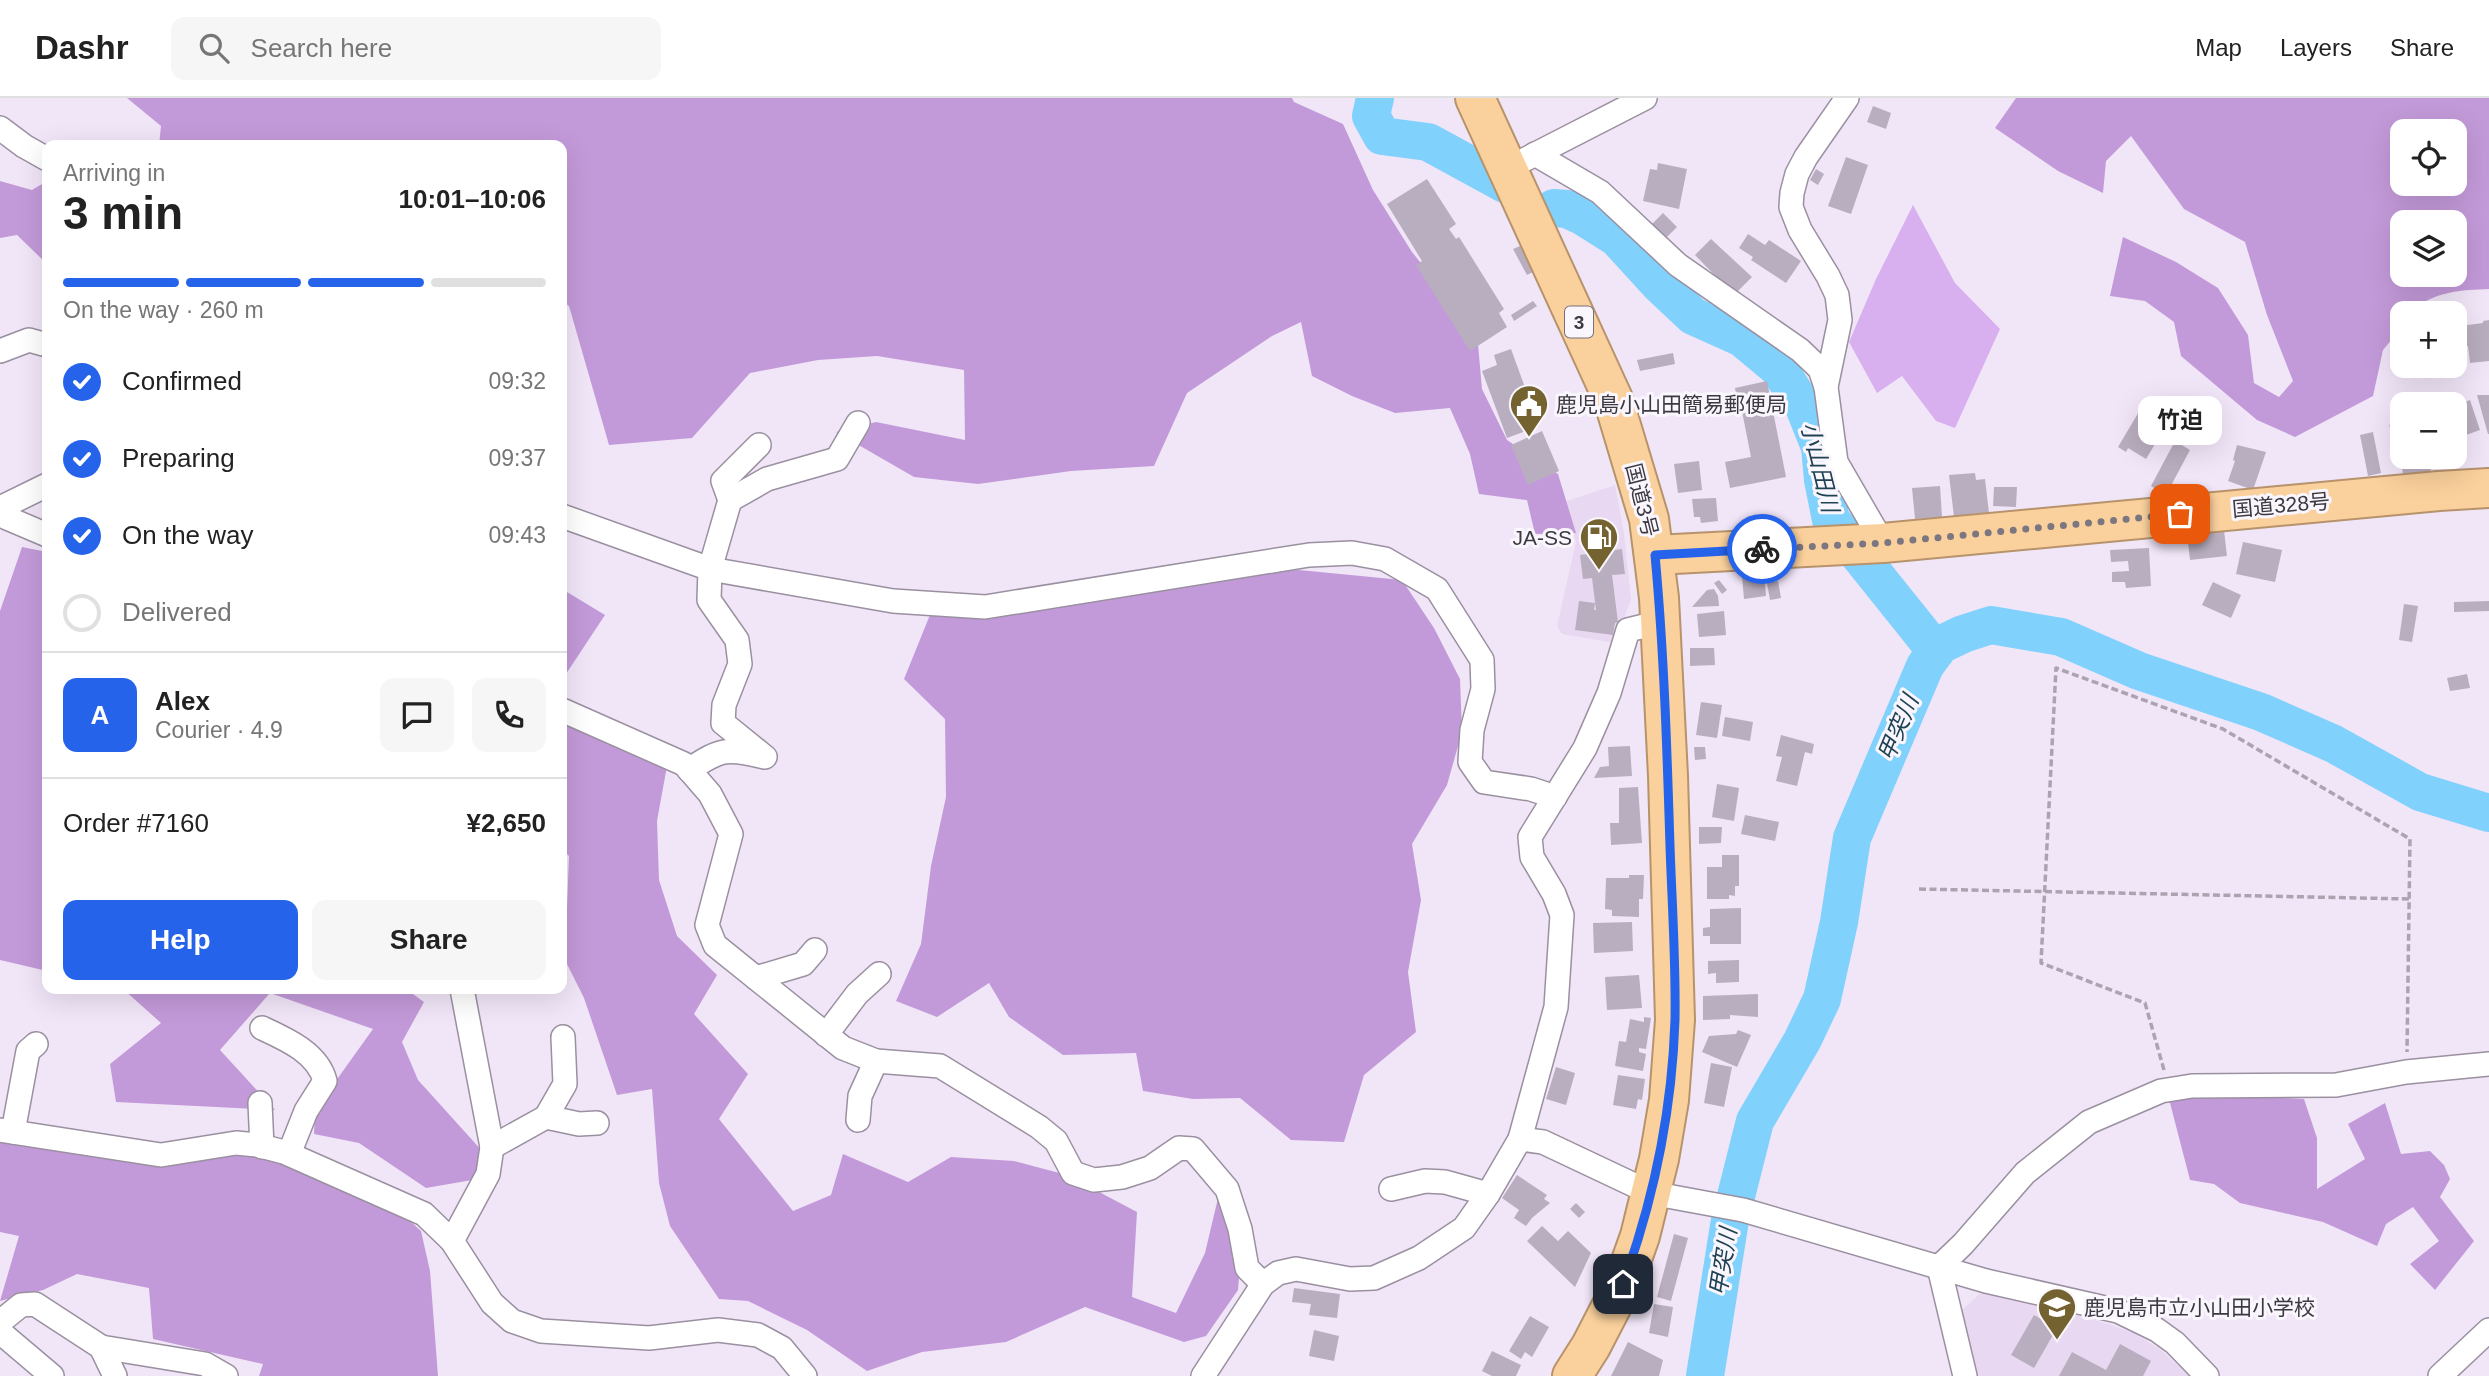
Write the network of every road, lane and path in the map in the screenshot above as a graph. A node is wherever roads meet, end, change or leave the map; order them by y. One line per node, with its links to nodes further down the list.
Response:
1 (1475, 98): 6 (highway, 国道3号 / 3)
2 (1645, 98): 6 (street)
3 (1847, 98): 9 (street)
4 (0, 128): 5 (street)
5 (42, 156)
6 (1522, 161): 9 (street); 19 (highway, 国道3号 / 3)
7 (42, 344): 8 (street)
8 (0, 351)
9 (1826, 387): 18 (street)
10 (858, 423): 14 (street)
11 (759, 445): 14 (street)
12 (42, 487): 15 (street)
13 (2489, 488): 18 (highway, 国道328号)
14 (730, 500): 20 (street)
15 (0, 508): 17 (street)
16 (567, 518): 20 (street)
17 (42, 533)
18 (1877, 543): 19 (highway, 国道328号)
19 (1655, 555): 21 (highway, 国道3号 / 3)
20 (710, 569): 23 (street); 24 (street)
21 (1661, 622): 24 (street); 52 (highway, 国道3号 / 3)
22 (567, 712): 23 (street)
23 (689, 770): 30 (street)
24 (1555, 797): 45 (street)
25 (1919, 890): 26 (path)
26 (2045, 893): 27 (path); 27 (path); 39 (path)
27 (2409, 899): 38 (path)
28 (815, 950): 30 (street)
29 (879, 974): 33 (street)
30 (756, 978): 33 (street)
31 (463, 994): 47 (street)
32 (262, 1028): 48 (street)
33 (826, 1035): 36 (street)
34 (563, 1037): 41 (street)
35 (36, 1044): 44 (street)
36 (876, 1061): 42 (street); 56 (street)
37 (2489, 1064): 38 (street)
38 (2406, 1072): 39 (street)
39 (2169, 1090): 55 (street)
40 (260, 1103): 46 (street)
41 (546, 1117): 43 (street); 47 (street)
42 (858, 1120)
43 (597, 1123)
44 (6, 1131): 46 (street)
45 (1520, 1139): 52 (street); 53 (street)
46 (262, 1147): 48 (street)
47 (492, 1147): 54 (street)
48 (289, 1154): 54 (street)
49 (1420, 1166): 50 (street)
50 (1445, 1182): 51 (street); 53 (street)
51 (1391, 1189)
52 (1651, 1193): 55 (street); 66 (highway, 国道3号 / 3)
53 (1488, 1194): 56 (street)
54 (452, 1241): 65 (street)
55 (1939, 1267): 67 (street); 68 (street)
56 (1263, 1284): 61 (street)
57 (0, 1322): 60 (street)
58 (2489, 1331): 69 (street)
59 (0, 1332): 62 (street)
60 (101, 1347): 63 (street); 64 (street)
61 (1209, 1371)
62 (52, 1376)
63 (115, 1376)
64 (226, 1376)
65 (805, 1376)
66 (1572, 1376)
67 (1965, 1376)
68 (2207, 1376)
69 (2440, 1376)

